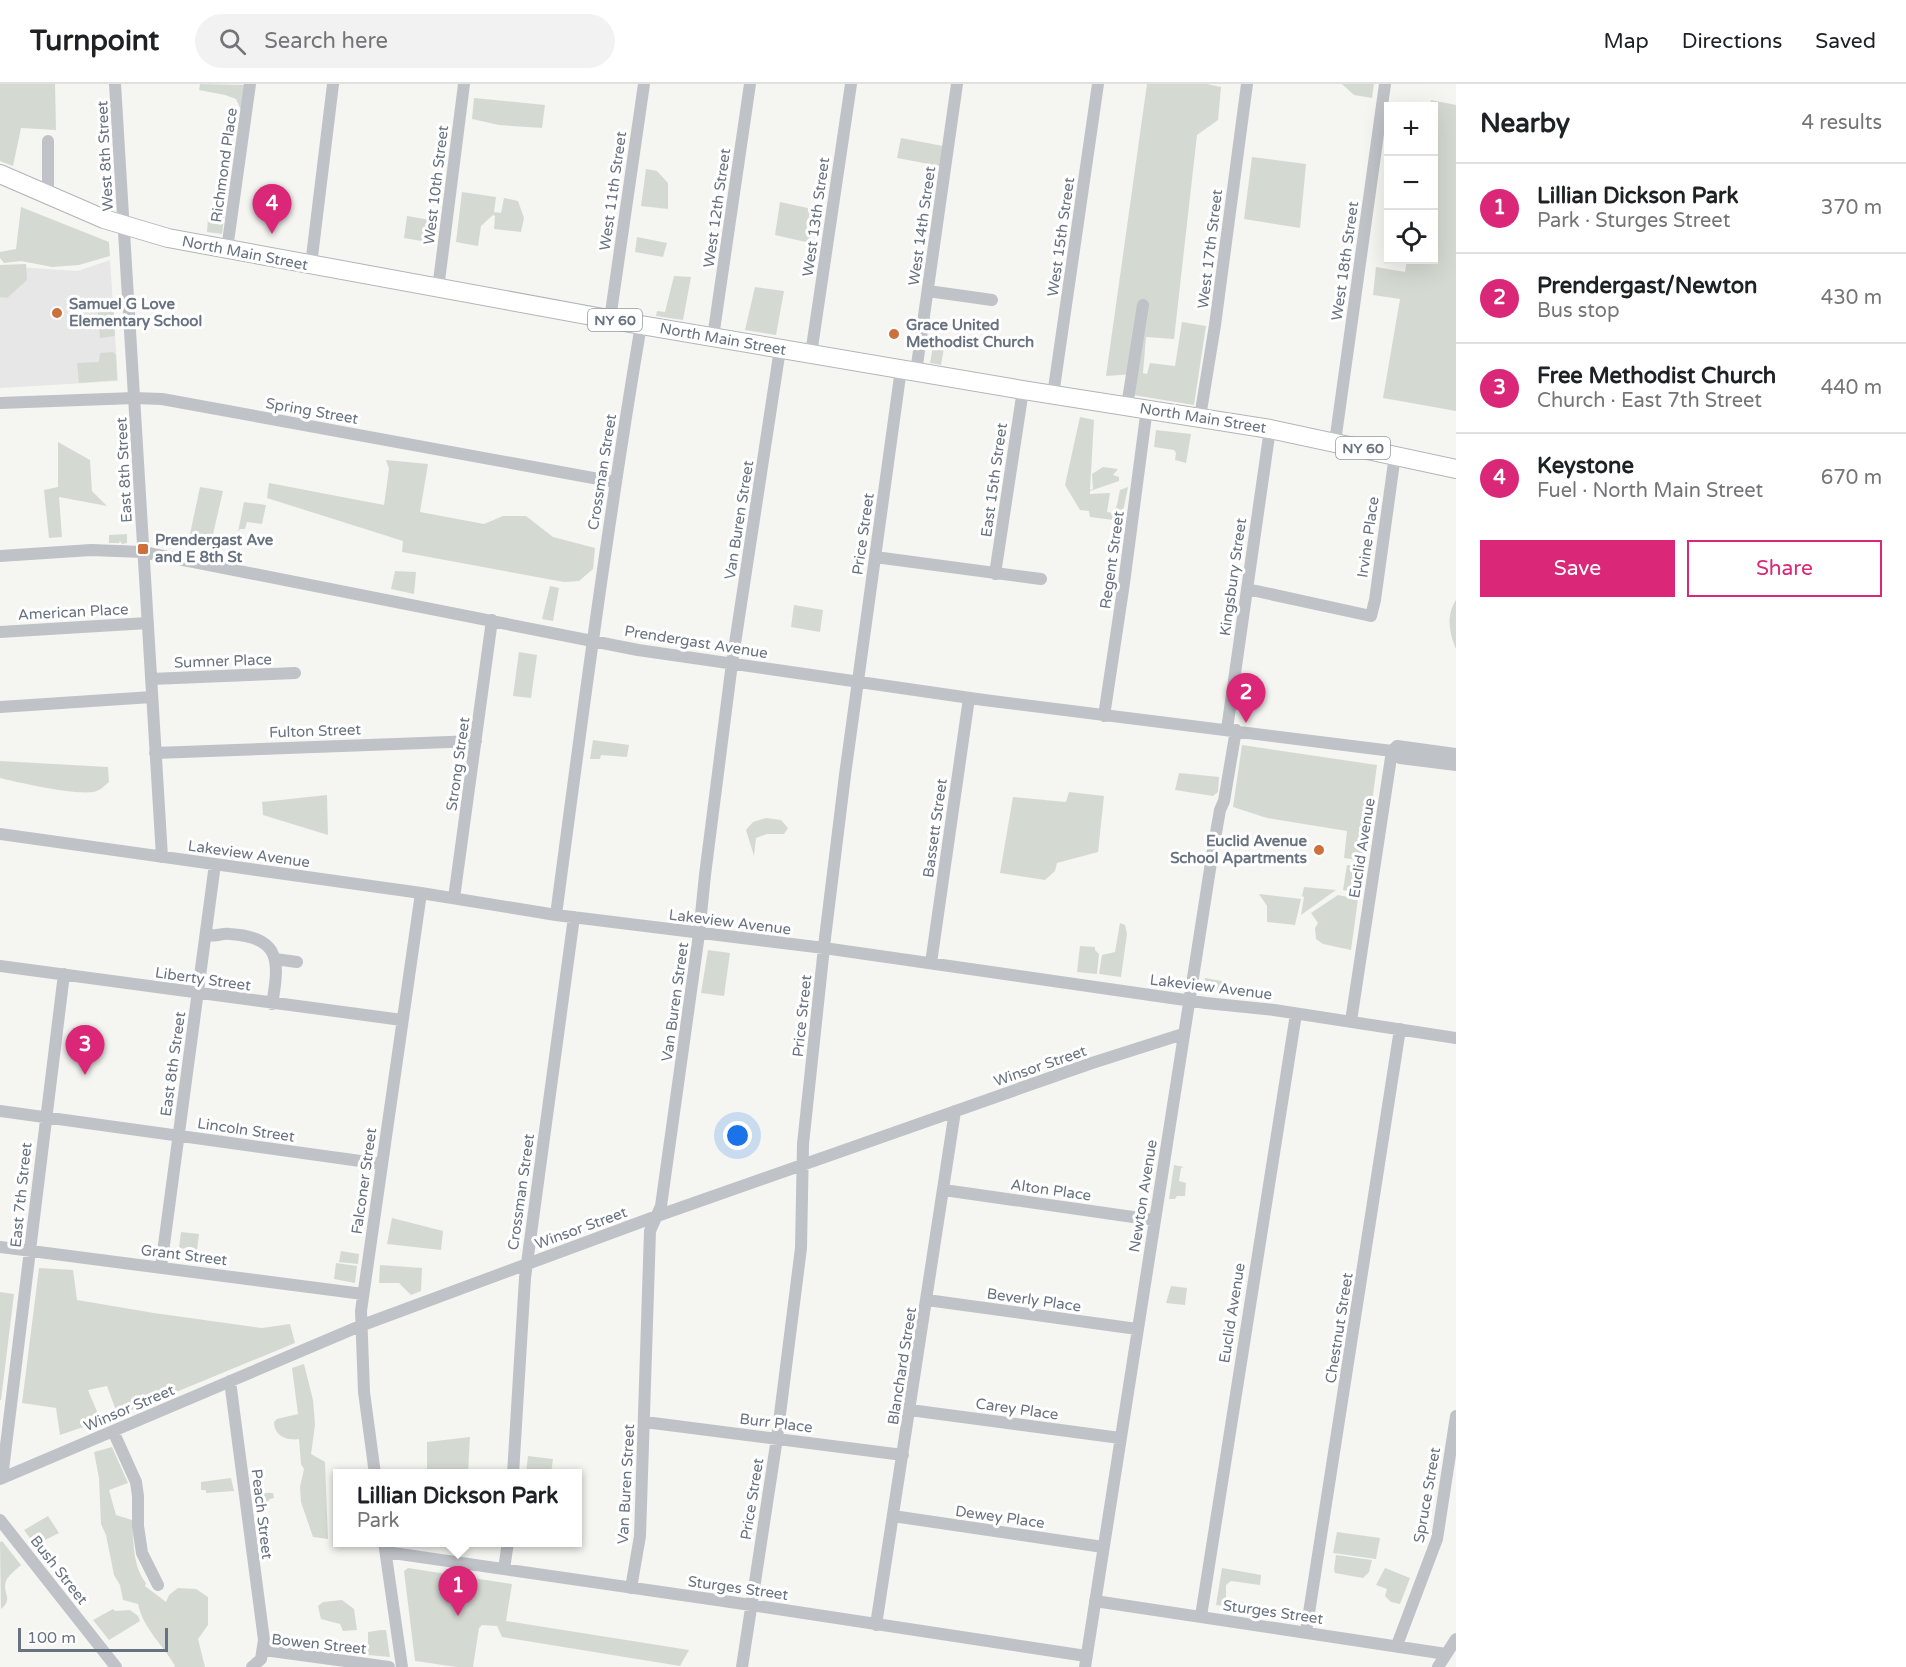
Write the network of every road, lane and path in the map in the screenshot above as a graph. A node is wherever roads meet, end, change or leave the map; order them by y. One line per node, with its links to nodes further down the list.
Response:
1 (115, 84): 15 (street, West 8th Street)
2 (250, 84): 16 (street, Richmond Place)
3 (333, 84): 17 (street)
4 (464, 84): 18 (street, West 10th Street)
5 (644, 84): 22 (street, West 11th Street)
6 (750, 84): 24 (street, West 12th Street)
7 (850, 84): 26 (street, West 13th Street)
8 (957, 84): 19 (street, West 14th Street)
9 (1098, 84): 29 (street, West 15th Street)
10 (1247, 84): 34 (street, West 17th Street)
11 (1385, 84): 36 (street, West 18th Street)
12 (48, 141): 14 (street)
13 (0, 174): 14 (highway, North Main Street / NY 60)
14 (48, 196): 15 (highway, North Main Street / NY 60)
15 (124, 226): 16 (highway, North Main Street / NY 60); 30 (street, East 8th Street)
16 (227, 249): 17 (highway, North Main Street / NY 60)
17 (311, 265): 18 (highway, North Main Street / NY 60)
18 (438, 289): 22 (highway, North Main Street / NY 60)
19 (928, 291): 20 (street); 27 (street, West 14th Street)
20 (992, 300)
21 (1143, 305): 32 (street)
22 (611, 311): 23 (highway, North Main Street / NY 60)
23 (641, 325): 24 (highway, North Main Street / NY 60); 39 (street, Crossman Street)
24 (713, 337): 25 (highway, North Main Street / NY 60)
25 (780, 349): 26 (highway, North Main Street / NY 60); 50 (street, Van Buren Street)
26 (811, 354): 27 (highway, North Main Street / NY 60)
27 (909, 371): 28 (highway, North Main Street / NY 60); 42 (street, Price Street)
28 (1023, 390): 29 (highway, North Main Street / NY 60); 43 (street, East 15th Street)
29 (1053, 395): 32 (highway, North Main Street / NY 60)
30 (134, 398): 31 (street, Spring Street); 39 (street, Spring Street); 40 (street, East 8th Street)
31 (0, 403)
32 (1127, 406): 33 (highway, North Main Street / NY 60)
33 (1147, 408): 34 (highway, North Main Street / NY 60); 57 (street, Regent Street)
34 (1200, 417): 35 (highway, North Main Street / NY 60)
35 (1270, 429): 36 (highway, North Main Street / NY 60); 45 (street, Kingsbury Street)
36 (1335, 442): 37 (highway, North Main Street / NY 60)
37 (1395, 455): 38 (highway, North Main Street / NY 60); 45 (street, Irvine Place)
38 (1456, 468)
39 (615, 482): 49 (street, Crossman Street)
40 (143, 552): 41 (street, Prendergast Avenue); 46 (street, Prendergast Avenue); 47 (street, East 8th Street)
41 (0, 556)
42 (875, 557): 43 (street); 53 (street, Price Street)
43 (995, 574): 44 (street)
44 (1041, 579)
45 (1247, 589): 58 (street, Kingsbury Street)
46 (492, 620): 49 (street, Prendergast Avenue); 59 (street, Strong Street)
47 (148, 623): 48 (street, American Place); 52 (street, East 8th Street)
48 (0, 632)
49 (593, 640): 50 (street, Prendergast Avenue); 69 (street, Crossman Street)
50 (732, 663): 53 (street, Prendergast Avenue); 71 (street, Van Buren Street)
51 (296, 673): 52 (street, Sumner Place)
52 (151, 679): 54 (street, East 8th Street)
53 (858, 680): 55 (street, Prendergast Avenue); 73 (street, Price Street)
54 (152, 697): 56 (street); 61 (street, East 8th Street)
55 (969, 698): 57 (street, Prendergast Avenue); 76 (street, Bassett Street)
56 (0, 707)
57 (1104, 716): 58 (street, Prendergast Avenue)
58 (1232, 730): 60 (street, Prendergast Avenue); 80 (street, Newton Avenue)
59 (476, 742): 61 (street, Fulton Street); 68 (street, Strong Street)
60 (1392, 751): 62 (street); 63 (street); 84 (street, Euclid Avenue)
61 (156, 753): 65 (street, East 8th Street)
62 (1456, 753)
63 (1456, 765)
64 (0, 834): 65 (street, Lakeview Avenue)
65 (162, 857): 66 (street, Lakeview Avenue)
66 (215, 864): 67 (street, Lakeview Avenue); 72 (street, East 8th Street)
67 (421, 893): 68 (street, Lakeview Avenue); 83 (street, Falconer Street)
68 (454, 898): 69 (street, Lakeview Avenue)
69 (556, 915): 70 (street, Lakeview Avenue)
70 (574, 917): 71 (street, Lakeview Avenue); 99 (street, Crossman Street)
71 (699, 934): 73 (street, Lakeview Avenue); 95 (street, Van Buren Street)
72 (206, 935): 74 (street); 79 (street, East 8th Street)
73 (824, 948): 76 (street, Lakeview Avenue); 93 (street, Price Street)
74 (274, 959): 75 (street); 81 (street)
75 (297, 962)
76 (931, 963): 80 (street, Lakeview Avenue)
77 (0, 966): 78 (street, Liberty Street)
78 (63, 981): 79 (street, Liberty Street); 90 (street, East 7th Street)
79 (198, 993): 81 (street, Liberty Street); 91 (street, East 8th Street)
80 (1190, 995): 82 (street, Lakeview Avenue); 86 (street, Newton Avenue)
81 (272, 1004): 83 (street, Liberty Street)
82 (1296, 1014): 84 (street, Lakeview Avenue); 126 (street, Euclid Avenue)
83 (402, 1020): 92 (street, Falconer Street)
84 (1351, 1021): 85 (street, Lakeview Avenue)
85 (1400, 1029): 87 (street, Lakeview Avenue); 128 (street, Chestnut Street)
86 (1184, 1034): 89 (street, Winsor Street); 96 (street, Newton Avenue)
87 (1456, 1038)
88 (0, 1111): 90 (street, Lincoln Street)
89 (955, 1111): 93 (street, Winsor Street); 94 (street, Blanchard Street)
90 (45, 1117): 91 (street, Lincoln Street); 98 (street, East 7th Street)
91 (178, 1136): 92 (street, Lincoln Street); 100 (street, East 8th Street)
92 (382, 1164): 101 (street, Falconer Street)
93 (803, 1165): 95 (street, Winsor Street); 110 (street, Price Street)
94 (944, 1190): 96 (street, Alton Place); 102 (street, Blanchard Street)
95 (657, 1216): 99 (street, Winsor Street); 108 (street, Van Buren Street)
96 (1154, 1220): 104 (street, Newton Avenue)
97 (0, 1247): 98 (street, Grant Street)
98 (30, 1251): 100 (street, Grant Street); 115 (street, East 7th Street)
99 (526, 1264): 103 (street, Winsor Street); 114 (street, Crossman Street)
100 (161, 1267): 101 (street, Grant Street)
101 (363, 1294): 103 (street, Falconer Street)
102 (927, 1300): 104 (street, Beverly Place); 106 (street, Blanchard Street)
103 (360, 1326): 105 (street, Winsor Street); 113 (street, Falconer Street)
104 (1137, 1329): 111 (street, Newton Avenue)
105 (230, 1382): 109 (street, Winsor Street); 131 (street, Peach Street)
106 (910, 1410): 111 (street, Carey Place); 112 (street, Blanchard Street)
107 (1456, 1416): 130 (street, Spruce Street)
108 (645, 1422): 110 (street, Burr Place); 123 (street, Van Buren Street)
109 (113, 1431): 115 (street, Winsor Street); 122 (street)
110 (777, 1438): 112 (street, Burr Place); 125 (street, Price Street)
111 (1120, 1438): 120 (street, Newton Avenue)
112 (903, 1455): 116 (street, Blanchard Street)
113 (374, 1469)
114 (513, 1469)
115 (1, 1478)
116 (893, 1516): 120 (street, Dewey Place); 127 (street, Blanchard Street)
117 (0, 1520): 134 (street, Bush Street)
118 (385, 1547): 121 (street, Sturges Street); 137 (street)
119 (507, 1547): 121 (street)
120 (1103, 1547): 124 (street, Newton Avenue)
121 (504, 1569): 123 (street, Sturges Street)
122 (158, 1585)
123 (631, 1588): 125 (street, Sturges Street)
124 (1095, 1601): 126 (street, Sturges Street); 133 (street, Newton Avenue)
125 (751, 1605): 127 (street, Sturges Street); 138 (street, Price Street)
126 (1201, 1617): 128 (street, Sturges Street)
127 (876, 1625): 133 (street, Sturges Street)
128 (1306, 1632): 130 (street, Sturges Street)
129 (1456, 1639): 132 (street)
130 (1397, 1645): 132 (street, Sturges Street)
131 (264, 1650): 135 (street, Bowen Street); 136 (street, Bowen Street)
132 (1446, 1654): 139 (street)
133 (1085, 1661)
134 (116, 1667)
135 (252, 1667)
136 (389, 1667)
137 (402, 1667)
138 (742, 1667)
139 (1438, 1667)

